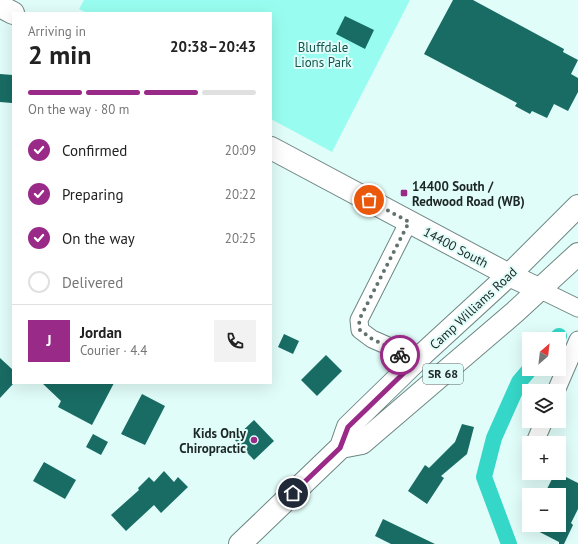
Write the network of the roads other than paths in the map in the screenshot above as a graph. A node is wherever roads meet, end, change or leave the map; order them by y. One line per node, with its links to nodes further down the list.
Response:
1 (0, 6): 2 (main road)
2 (12, 12)
3 (272, 149): 5 (main road, 14400 South)
4 (578, 206): 7 (main road, Camp Williams Road / SR 68)
5 (409, 222): 7 (main road, 14400 South); 11 (street)
6 (578, 254): 8 (main road, SR 68)
7 (509, 275): 8 (main road, 14400 South); 11 (main road, Camp Williams Road / SR 68)
8 (541, 290): 9 (street, 14400 South); 13 (main road, SR 68)
9 (578, 308)
10 (578, 340): 12 (street)
11 (411, 366): 13 (main road, Camp Williams Road / SR 68)
12 (559, 384)
13 (340, 448): 14 (main road, Camp Williams Road / SR 68)
14 (240, 544)

